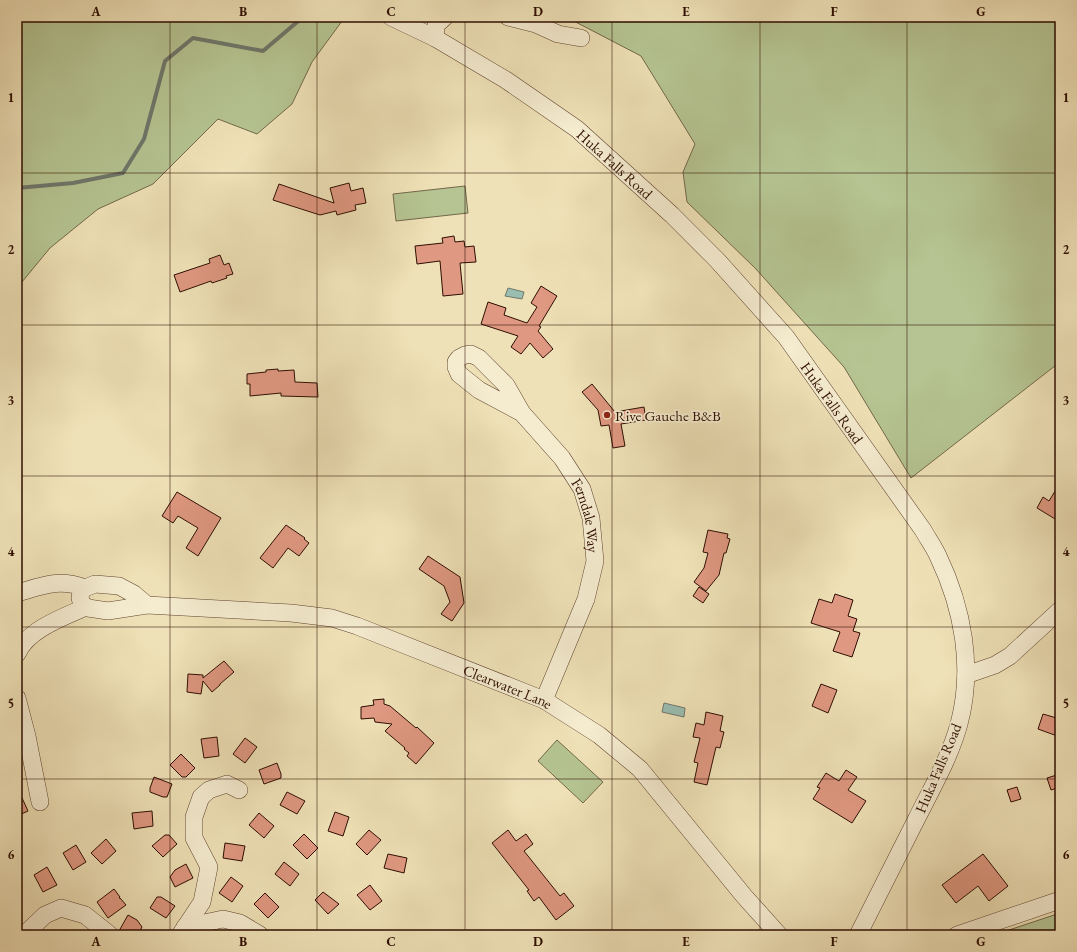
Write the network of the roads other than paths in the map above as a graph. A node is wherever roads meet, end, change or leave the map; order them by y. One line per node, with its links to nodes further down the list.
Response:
1 (391, 17): 4 (street, Huka Falls Road)
2 (445, 17): 4 (street)
3 (508, 17): 5 (street)
4 (435, 38): 13 (street, Huka Falls Road)
5 (581, 38)
6 (522, 413): 15 (street, Ferndale Way)
7 (85, 588): 8 (street); 9 (street); 10 (street)
8 (17, 593)
9 (147, 606): 10 (street, Clearwater Lane); 15 (street, Clearwater Lane)
10 (86, 607): 12 (street)
11 (1060, 610): 13 (street)
12 (17, 654)
13 (966, 675): 24 (street, Huka Falls Road)
14 (17, 698): 17 (street)
15 (544, 700): 23 (street, Clearwater Lane)
16 (239, 790): 19 (street)
17 (40, 802)
18 (1060, 900): 25 (street)
19 (182, 931): 22 (street)
20 (24, 935): 21 (street)
21 (110, 935)
22 (260, 935)
23 (779, 935)
24 (858, 935)
25 (957, 935)

